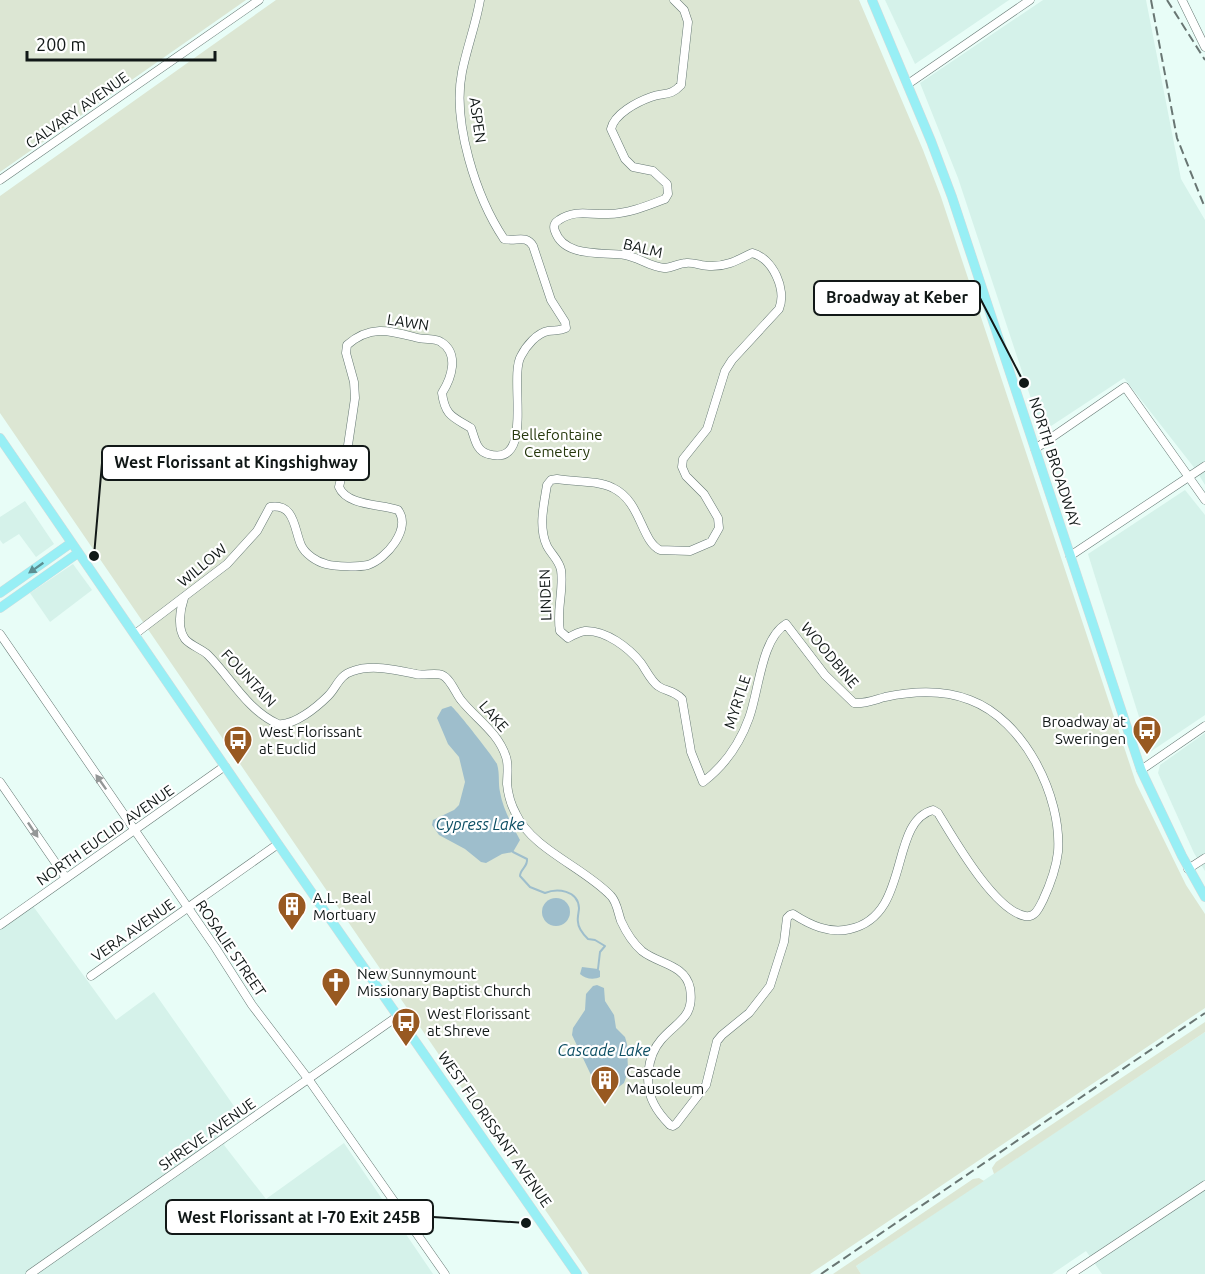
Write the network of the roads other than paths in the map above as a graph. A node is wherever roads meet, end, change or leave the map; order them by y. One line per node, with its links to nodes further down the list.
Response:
1 (259, 0): 9 (street, CALVARY AVENUE)
2 (480, 0): 10 (street, ASPEN)
3 (674, 0): 15 (street, BALM)
4 (872, 0): 8 (main road, NORTH BROADWAY)
5 (1030, 0): 8 (street)
6 (1182, 0): 7 (street)
7 (1205, 47)
8 (908, 84): 12 (main road, NORTH BROADWAY)
9 (0, 180)
10 (440, 341): 17 (street, LAWN)
11 (1, 443): 18 (main road, WEST FLORISSANT AVENUE)
12 (1035, 449): 14 (street); 20 (main road, NORTH BROADWAY)
13 (1205, 466): 14 (street)
14 (1188, 478): 16 (street); 20 (street)
15 (550, 480): 32 (street, LINDEN)
16 (1205, 500)
17 (274, 506): 22 (street, WILLOW)
18 (71, 543): 19 (main road, WEST FLORISSANT AVENUE); 21 (main road, one-way to 21)
19 (78, 553): 23 (main road); 26 (main road, WEST FLORISSANT AVENUE)
20 (1070, 556): 30 (main road, NORTH BROADWAY)
21 (0, 593)
22 (184, 598): 26 (street, WILLOW); 27 (street, FOUNTAIN)
23 (0, 609)
24 (786, 624): 32 (street, MYRTLE); 44 (street, WOODBINE)
25 (0, 634): 33 (street, ROSALIE STREET, one-way to 25)
26 (135, 634): 29 (main road, WEST FLORISSANT AVENUE)
27 (329, 695): 44 (street, LAKE)
28 (1205, 726): 30 (street)
29 (225, 766): 33 (street, NORTH EUCLID AVENUE); 34 (main road, WEST FLORISSANT AVENUE)
30 (1142, 770): 36 (main road, NORTH BROADWAY)
31 (0, 782): 37 (street, one-way to 37)
32 (704, 782)
33 (135, 830): 37 (street, NORTH EUCLID AVENUE); 39 (street, ROSALIE STREET)
34 (278, 844): 39 (street, VERA AVENUE); 42 (main road, WEST FLORISSANT AVENUE)
35 (1205, 858): 36 (street)
36 (1188, 869): 38 (main road, NORTH BROADWAY)
37 (66, 878): 40 (street, NORTH EUCLID AVENUE)
38 (1205, 897)
39 (187, 908): 41 (street, VERA AVENUE); 43 (street, ROSALIE STREET)
40 (0, 925)
41 (91, 976)
42 (399, 1016): 43 (street, SHREVE AVENUE); 48 (main road, WEST FLORISSANT AVENUE)
43 (309, 1080): 46 (street, SHREVE AVENUE); 47 (street, ROSALIE STREET)
44 (673, 1126)
45 (1205, 1185): 49 (street)
46 (30, 1274)
47 (445, 1274)
48 (577, 1274)
49 (1071, 1274)

